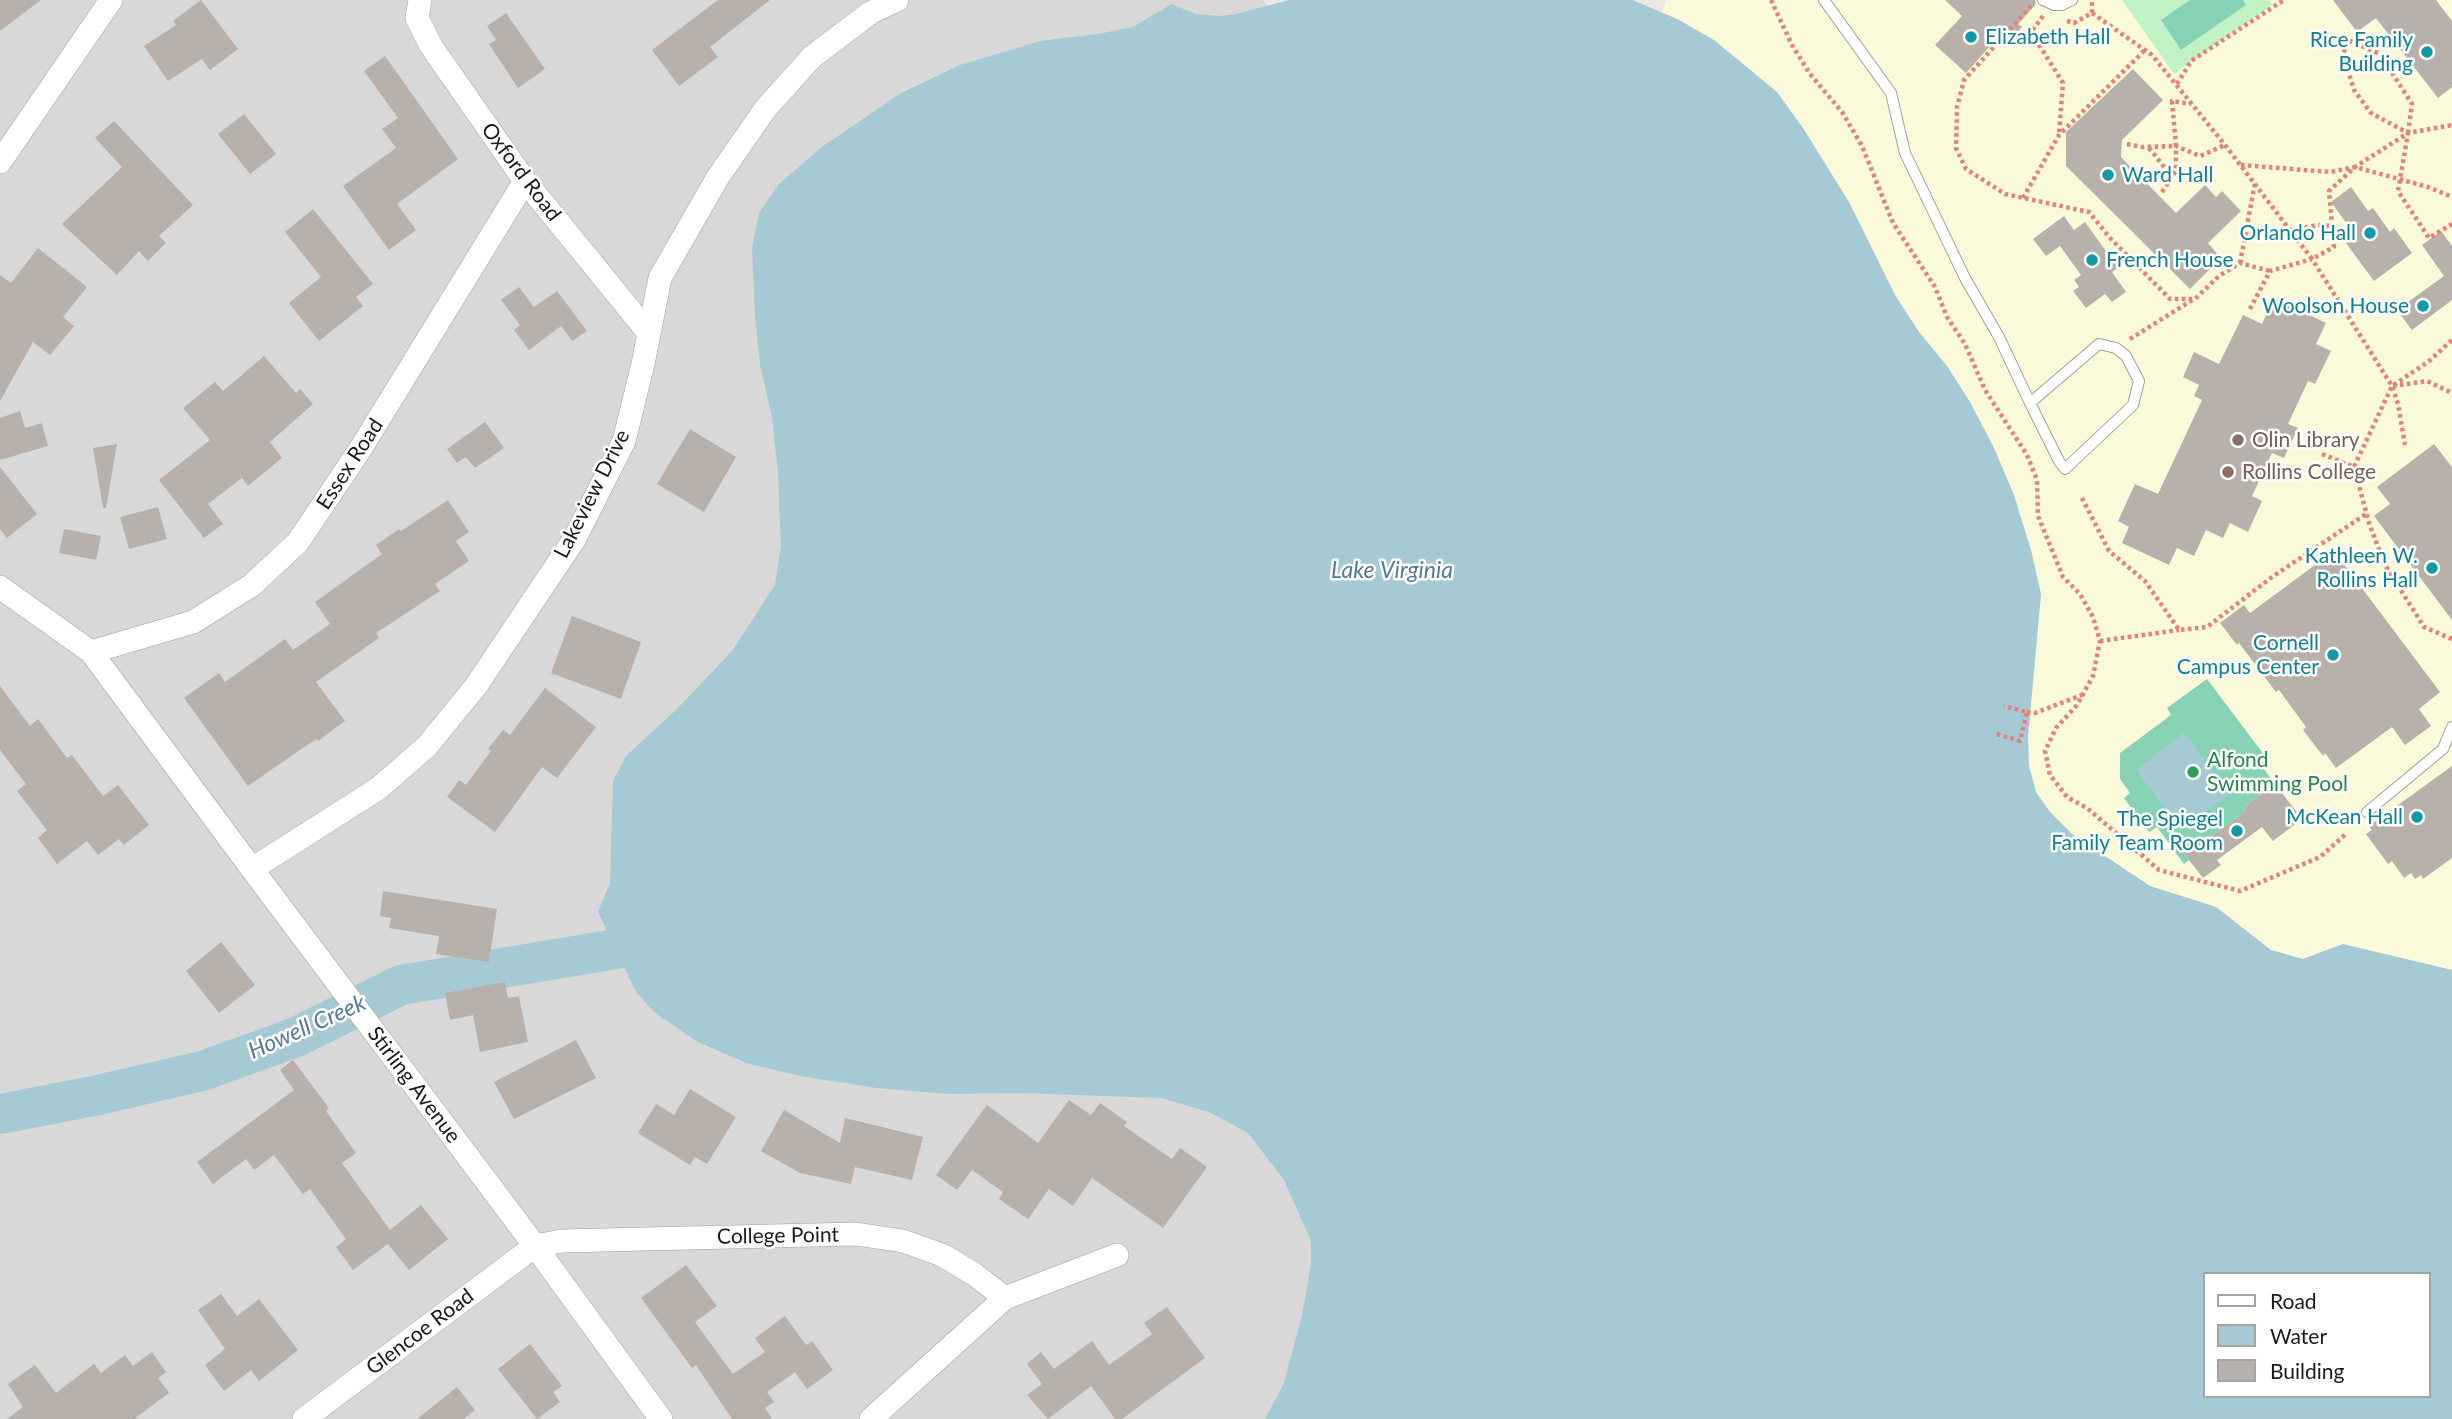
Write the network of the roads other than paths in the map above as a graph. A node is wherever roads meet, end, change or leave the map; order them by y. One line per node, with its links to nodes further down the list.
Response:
1 (111, 0): 7 (street)
2 (420, 0): 8 (street, Oxford Road)
3 (897, 0): 9 (street, Lakeview Drive)
4 (1824, 0): 10 (lane)
5 (2072, 0): 6 (lane)
6 (2039, 1)
7 (0, 162)
8 (525, 181): 9 (street, Oxford Road); 12 (street, Essex Road)
9 (648, 332): 15 (street, Lakeview Drive)
10 (2030, 403): 10 (lane)
11 (0, 587): 12 (street, Stirling Avenue)
12 (92, 652): 15 (street, Stirling Avenue)
13 (2452, 727): 14 (lane)
14 (2367, 811)
15 (252, 869): 16 (street, Stirling Avenue)
16 (536, 1246): 18 (street, College Point); 19 (street, Glencoe Road); 20 (street, Stirling Avenue)
17 (1117, 1255): 18 (street)
18 (1004, 1298): 21 (street)
19 (304, 1419)
20 (661, 1419)
21 (871, 1419)

